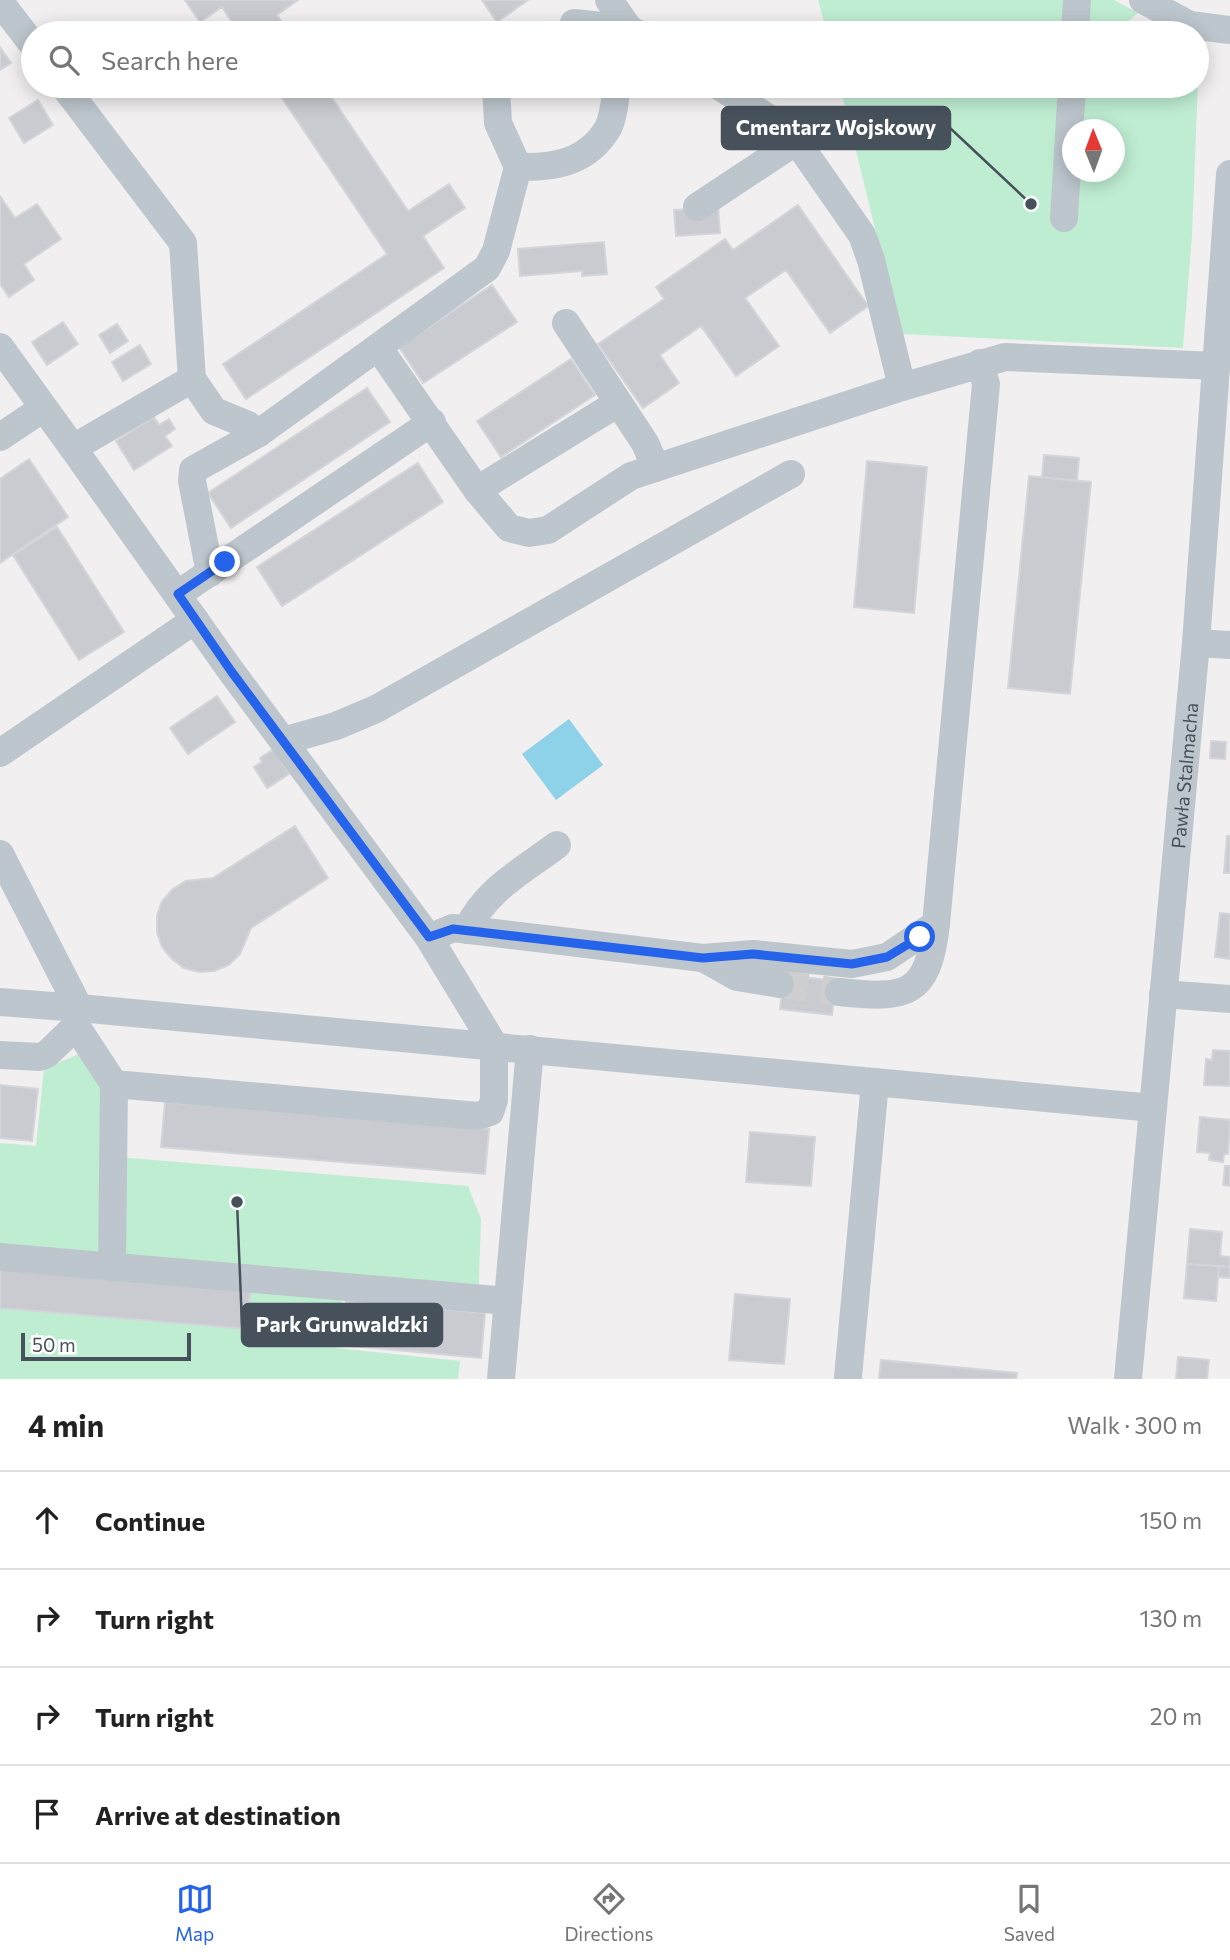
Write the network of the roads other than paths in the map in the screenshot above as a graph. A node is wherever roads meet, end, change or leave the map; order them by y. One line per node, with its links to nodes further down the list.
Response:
1 (609, 0): 5 (street)
2 (1077, 0): 6 (street)
3 (1143, 0): 7 (street)
4 (0, 2): 9 (street)
5 (623, 21)
6 (1076, 21)
7 (1182, 21)
8 (1209, 27): 10 (street)
9 (21, 29)
10 (1230, 30)
11 (73, 98): 26 (street)
12 (497, 98): 17 (street)
13 (615, 98): 17 (street)
14 (738, 98): 16 (street)
15 (1071, 98): 20 (street)
16 (795, 142): 19 (street); 27 (street)
17 (518, 167): 23 (street)
18 (1230, 174): 25 (street, Pawła Stalmacha)
19 (697, 207)
20 (1063, 218)
21 (566, 323): 28 (street)
22 (0, 347): 29 (street)
23 (378, 347): 30 (street); 31 (street)
24 (980, 363): 25 (street); 27 (street); 46 (street)
25 (1217, 366): 40 (street, Pawła Stalmacha)
26 (192, 379): 31 (street); 33 (street)
27 (902, 387): 34 (street)
28 (618, 403): 34 (street); 36 (street)
29 (42, 409): 32 (street); 33 (street)
30 (432, 422): 36 (street); 37 (street)
31 (259, 433): 37 (street)
32 (0, 438)
33 (73, 448): 38 (street)
34 (656, 468): 36 (street)
35 (791, 474): 42 (street)
36 (477, 490)
37 (210, 573): 38 (street)
38 (178, 594): 39 (street)
39 (195, 620): 42 (street); 43 (street)
40 (1196, 643): 41 (street); 52 (street, Pawła Stalmacha)
41 (1230, 645)
42 (283, 741): 48 (street)
43 (0, 753)
44 (558, 845): 47 (street)
45 (0, 854): 55 (street)
46 (936, 924): 49 (street); 51 (street)
47 (467, 930): 48 (street); 49 (street)
48 (429, 937): 56 (street)
49 (703, 958): 50 (street)
50 (780, 984)
51 (839, 992)
52 (1163, 994): 53 (street); 61 (street, Pawła Stalmacha)
53 (1230, 999)
54 (0, 1002): 55 (street)
55 (78, 1017): 56 (street); 58 (street); 60 (street)
56 (494, 1045): 57 (street); 60 (street)
57 (530, 1049): 59 (street); 64 (street)
58 (0, 1055)
59 (875, 1082): 61 (street); 65 (street)
60 (114, 1084): 63 (street)
61 (1153, 1108): 67 (street, Pawła Stalmacha)
62 (0, 1257): 63 (street)
63 (112, 1266): 64 (street)
64 (508, 1301): 66 (street)
65 (848, 1377)
66 (501, 1379)
67 (1128, 1379)

